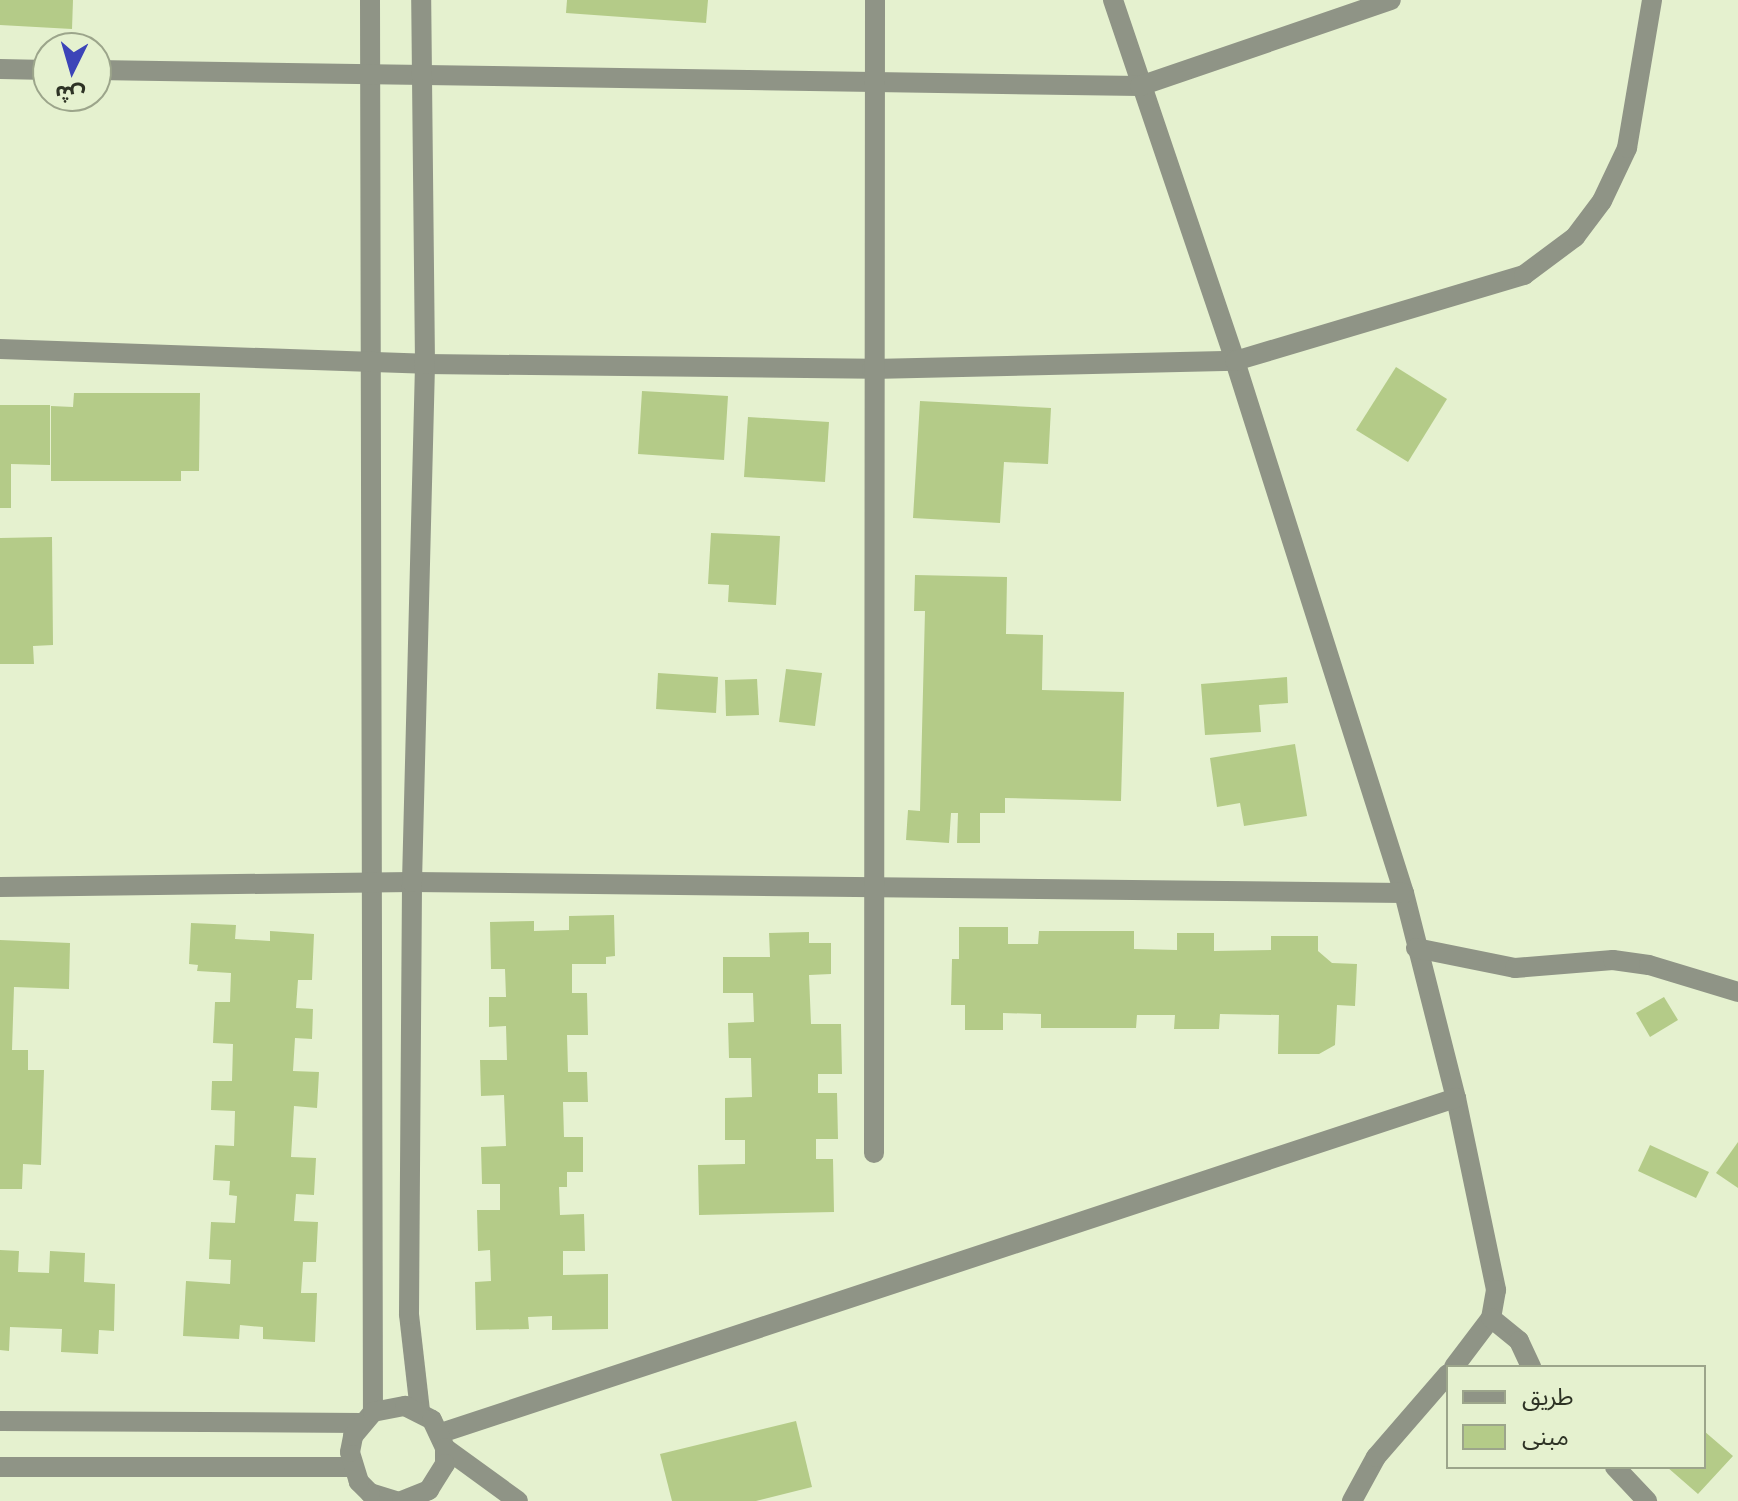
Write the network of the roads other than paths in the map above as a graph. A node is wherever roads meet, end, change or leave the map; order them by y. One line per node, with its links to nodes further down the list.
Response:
1 (370, 0): 11 (street)
2 (421, 0): 10 (street)
3 (875, 0): 12 (street)
4 (1113, 0): 13 (street)
5 (1391, 0): 13 (street)
6 (1652, 0): 15 (street)
7 (0, 69): 8 (street)
8 (32, 70)
9 (112, 70): 11 (street)
10 (421, 72): 11 (street); 12 (street); 17 (street)
11 (369, 74): 16 (street)
12 (875, 82): 13 (street); 18 (street)
13 (1140, 86): 15 (street)
14 (0, 349): 16 (street)
15 (1235, 361): 18 (street); 23 (street)
16 (368, 362): 17 (street); 19 (street)
17 (425, 364): 18 (street); 20 (street)
18 (872, 369): 21 (street)
19 (370, 882): 20 (street); 22 (street); 33 (street)
20 (412, 882): 21 (street); 32 (street)
21 (872, 886): 23 (street); 27 (street)
22 (0, 887)
23 (1404, 893): 24 (street)
24 (1416, 948): 25 (street); 26 (street)
25 (1738, 992)
26 (1456, 1098): 28 (street); 35 (street)
27 (874, 1153)
28 (1491, 1318): 29 (street); 30 (street)
29 (1456, 1365)
30 (1530, 1365)
31 (1446, 1376): 41 (street)
32 (420, 1411): 33 (street); 35 (street)
33 (367, 1417): 34 (street); 37 (street)
34 (0, 1421)
35 (443, 1441): 39 (street); 40 (street)
36 (0, 1467): 37 (street)
37 (352, 1467): 39 (street)
38 (1617, 1469): 42 (street)
39 (408, 1500)
40 (518, 1501)
41 (1352, 1501)
42 (1647, 1501)

